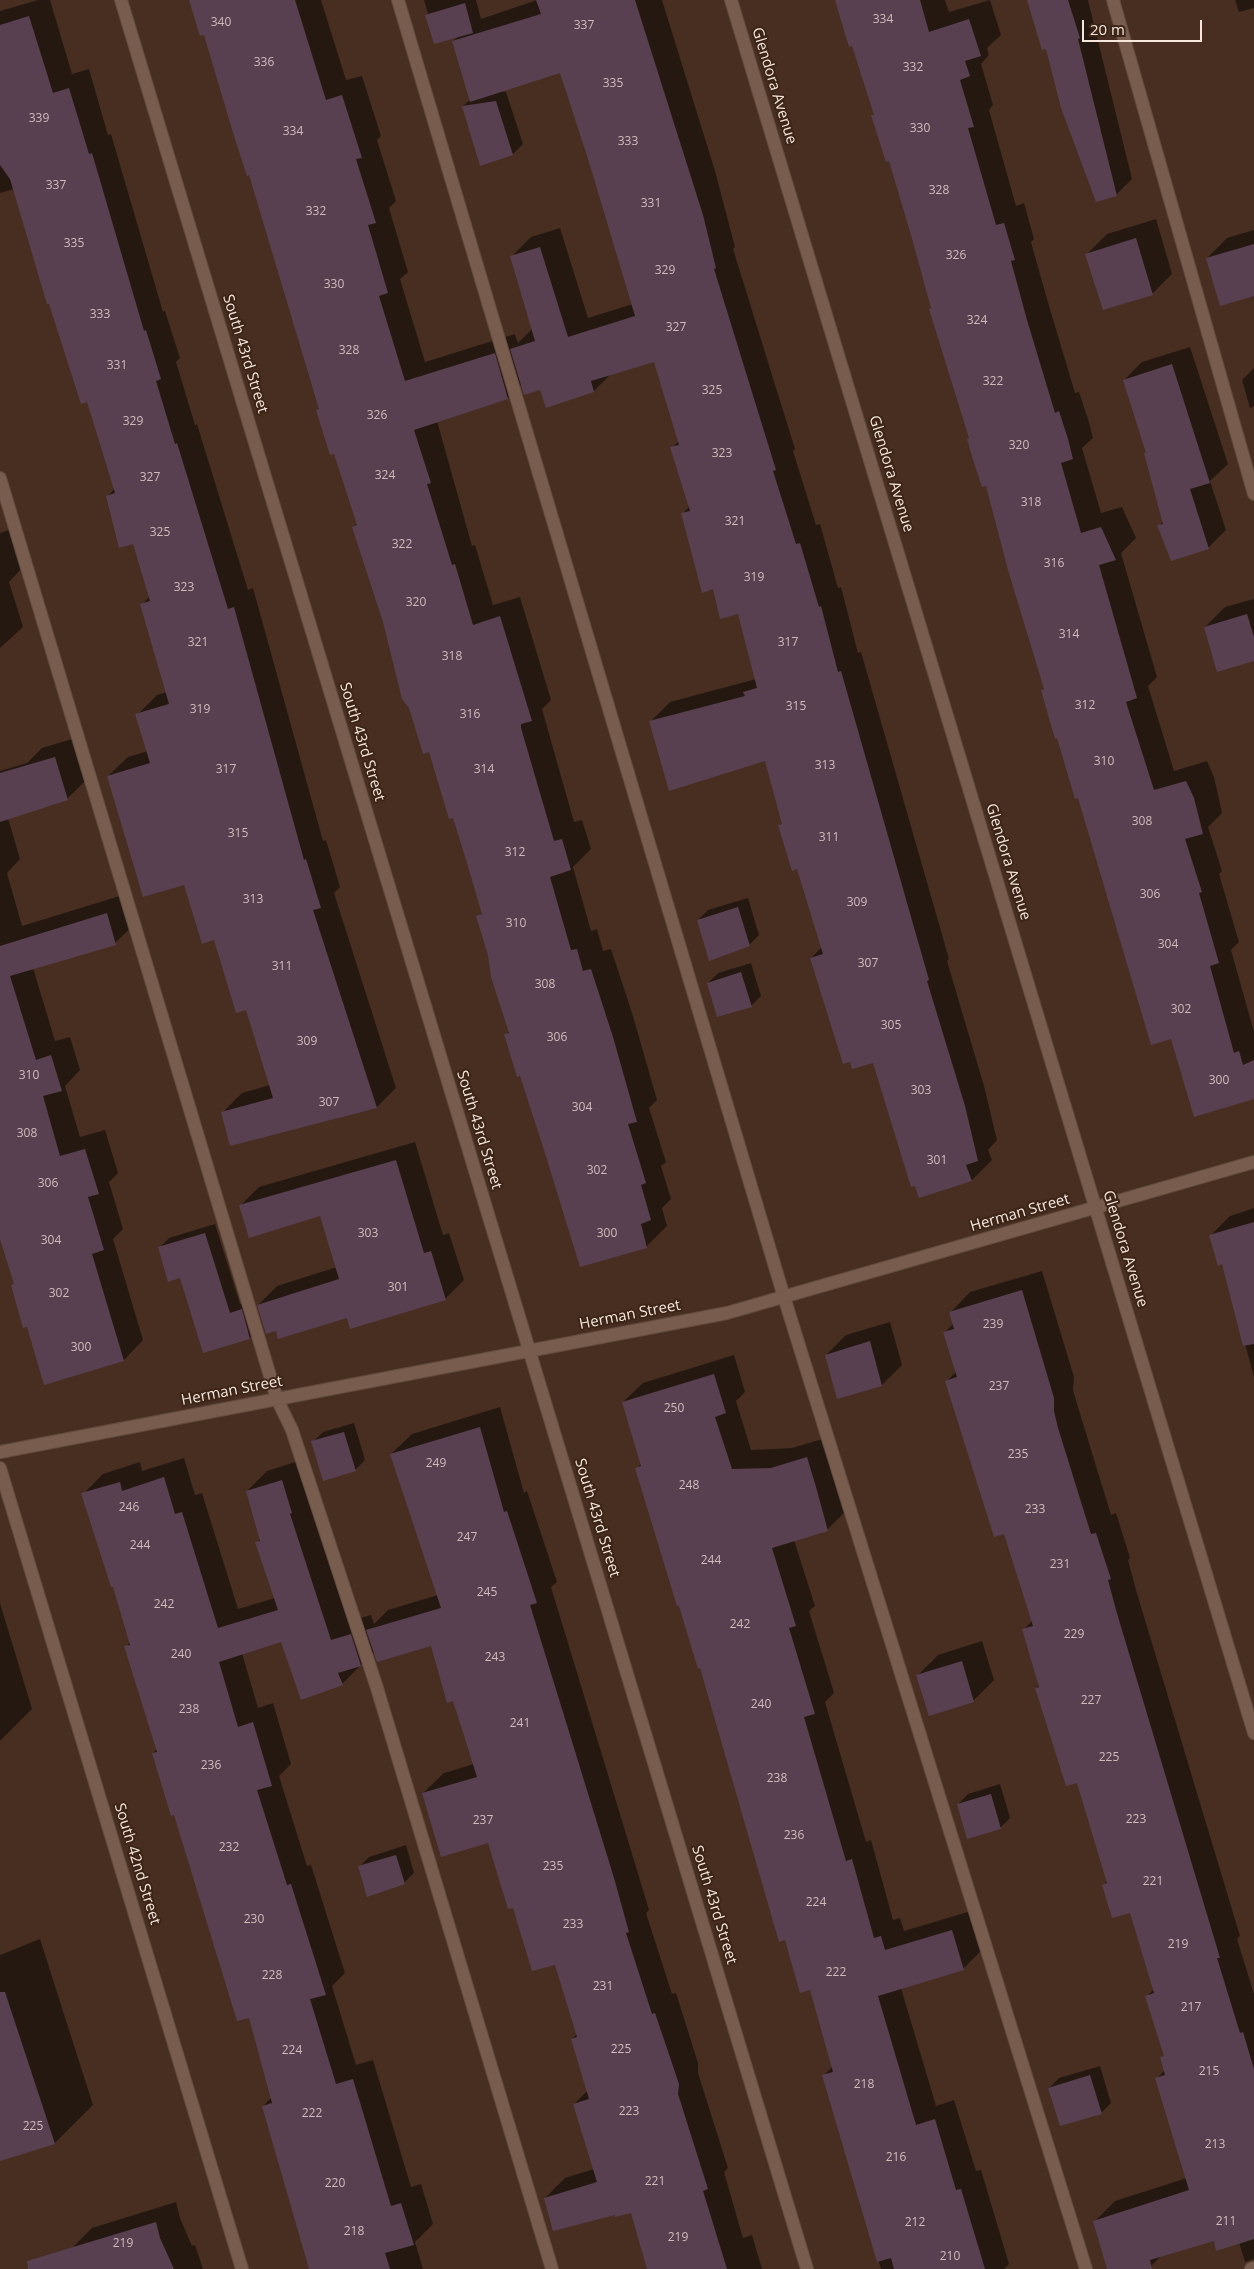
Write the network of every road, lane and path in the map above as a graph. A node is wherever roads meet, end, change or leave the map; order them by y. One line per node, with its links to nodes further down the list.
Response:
1 (121, 0): 10 (street, South 43rd Street)
2 (398, 0): 9 (street)
3 (731, 0): 8 (street, Glendora Avenue)
4 (1113, 0): 6 (street)
5 (0, 478): 11 (street)
6 (1254, 494)
7 (1254, 1162): 8 (street, Herman Street)
8 (1096, 1209): 9 (street, Herman Street); 14 (street, Glendora Avenue)
9 (784, 1297): 10 (street, Herman Street); 18 (street)
10 (529, 1350): 11 (street, Herman Street); 17 (street, South 43rd Street)
11 (277, 1399): 12 (street, Herman Street); 16 (street)
12 (0, 1452)
13 (0, 1468): 15 (street, South 42nd Street)
14 (1254, 1733)
15 (242, 2269)
16 (552, 2269)
17 (807, 2269)
18 (1086, 2269)

